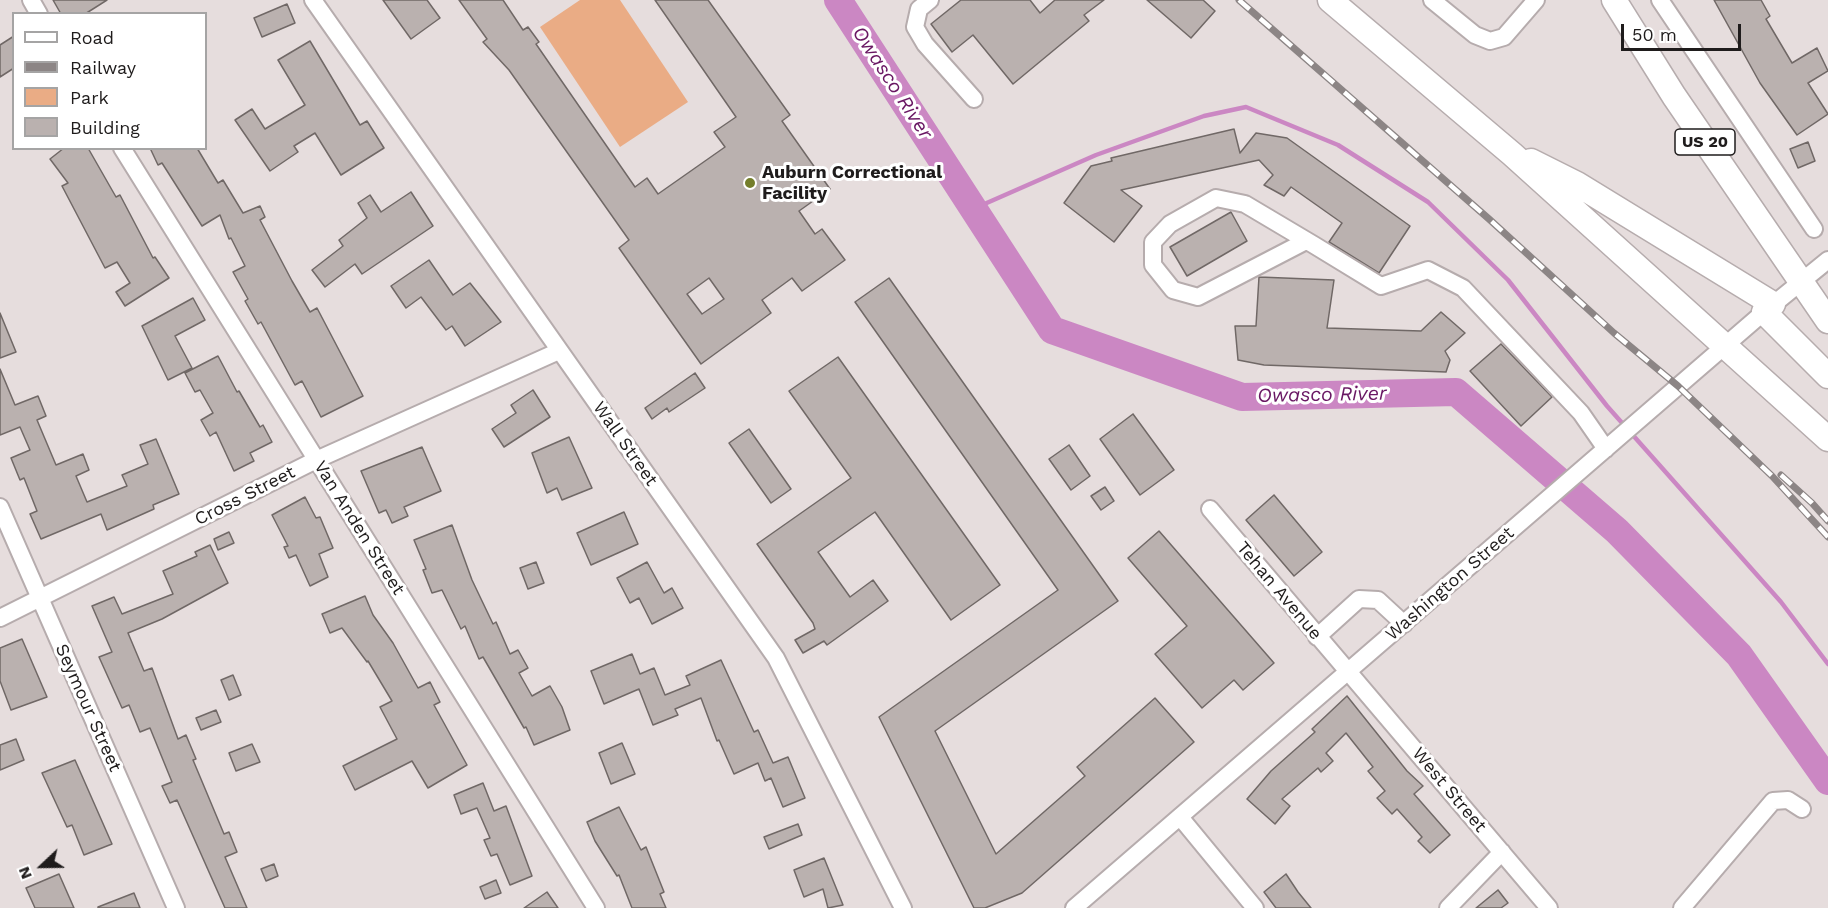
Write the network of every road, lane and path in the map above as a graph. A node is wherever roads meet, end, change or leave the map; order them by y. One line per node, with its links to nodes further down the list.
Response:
1 (313, 0): 18 (street, Wall Street)
2 (930, 0): 8 (street)
3 (1330, 0): 10 (highway)
4 (1432, 0): 5 (street)
5 (1536, 0)
6 (1614, 0): 14 (highway, US 20)
7 (1660, 0): 11 (street)
8 (974, 99)
9 (123, 150): 22 (street, Van Anden Street)
10 (1512, 154): 15 (highway); 17 (highway)
11 (1814, 229)
12 (1306, 241): 12 (street); 21 (street)
13 (1828, 260): 14 (street, Washington Street)
14 (1801, 281): 15 (street, Washington Street); 16 (highway, US 20)
15 (1768, 308): 17 (street, Washington Street); 19 (highway)
16 (1828, 321)
17 (1725, 346): 20 (highway); 21 (street, Washington Street)
18 (559, 351): 22 (street, Cross Street); 35 (street, Wall Street)
19 (1828, 376)
20 (1828, 439)
21 (1612, 444): 27 (street, Washington Street)
22 (316, 460): 25 (street, Cross Street); 34 (street, Van Anden Street)
23 (0, 507): 25 (street, Seymour Street)
24 (1210, 509): 28 (street, Tehan Avenue)
25 (40, 598): 26 (street, Cross Street); 33 (street, Seymour Street)
26 (0, 618)
27 (1404, 624): 28 (street); 29 (street, Washington Street)
28 (1317, 637): 29 (street, Tehan Avenue)
29 (1348, 672): 31 (street, Washington Street); 32 (street, West Street)
30 (1802, 809): 40 (street)
31 (1180, 817): 36 (street, Washington Street); 37 (street)
32 (1502, 852): 38 (street); 39 (street, West Street)
33 (176, 908)
34 (596, 908)
35 (903, 908)
36 (1074, 908)
37 (1256, 908)
38 (1448, 908)
39 (1549, 908)
40 (1682, 908)

